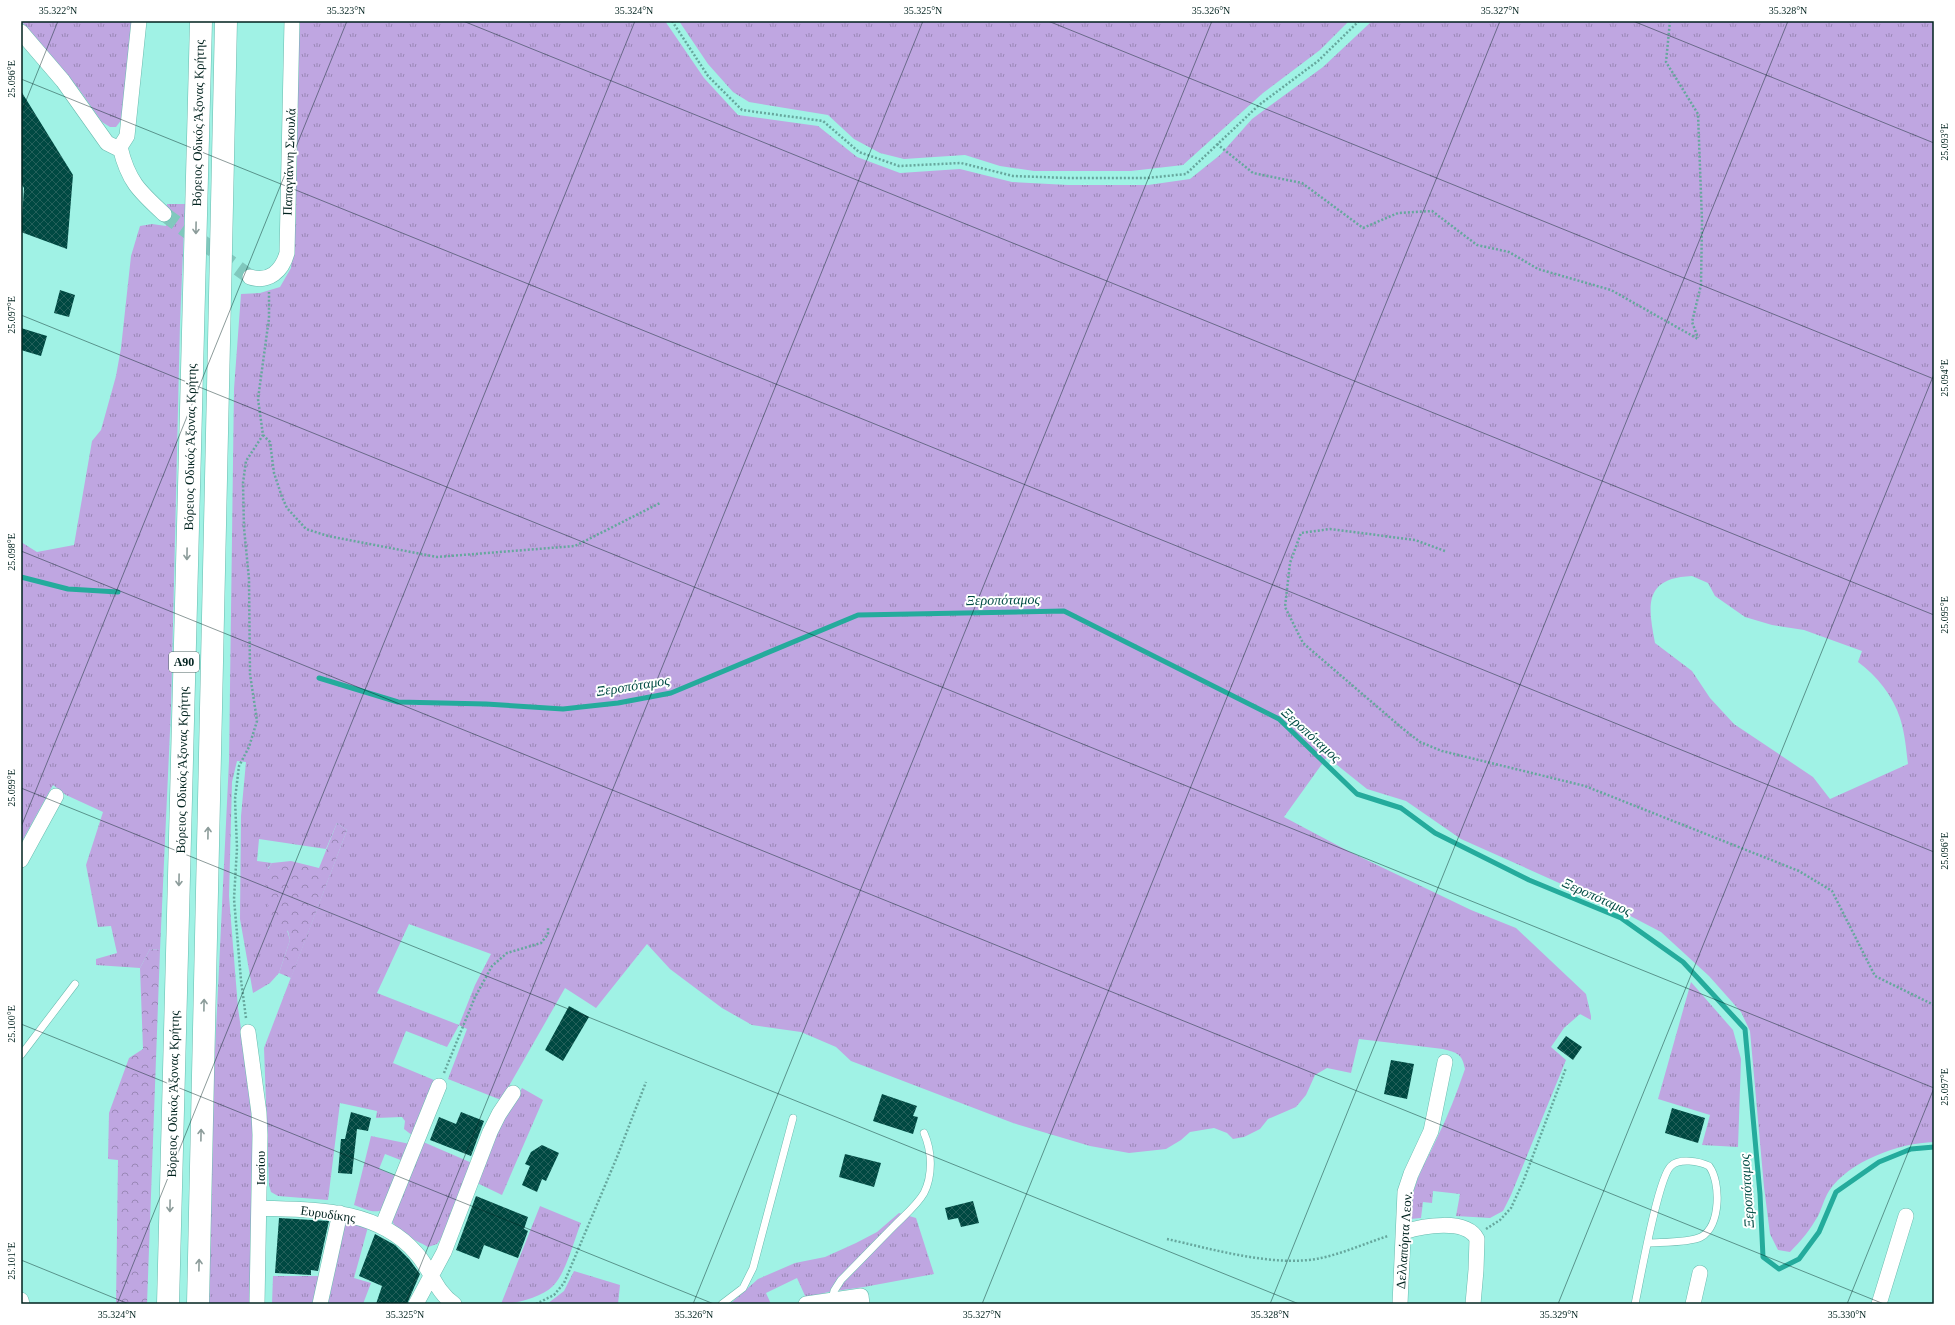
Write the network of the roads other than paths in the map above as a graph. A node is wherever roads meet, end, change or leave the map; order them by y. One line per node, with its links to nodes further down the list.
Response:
1 (139, 21): 6 (street)
2 (201, 21): 31 (highway, Βόρειος Οδικός Άξονας Κρήτης / Α90, one-way to 31)
3 (226, 21): 32 (highway, Βόρειος Οδικός Άξονας Κρήτης / Α90, one-way to 3)
4 (292, 21): 8 (street, Παπαγιάννη Σκουλά)
5 (21, 32): 6 (street)
6 (120, 147): 7 (street)
7 (164, 214)
8 (250, 277)
9 (56, 796): 10 (street)
10 (21, 860)
11 (75, 984): 13 (lane)
12 (248, 1032): 19 (street, Ιασίου)
13 (21, 1055)
14 (1445, 1062): 23 (street, Δελλαπόρτα Λεον.)
15 (439, 1086): 22 (street)
16 (513, 1093): 26 (street)
17 (793, 1118): 37 (lane)
18 (924, 1133): 27 (lane)
19 (260, 1208): 20 (street, Ευρυδίκης); 33 (street, Ιασίου)
20 (340, 1213): 22 (street, Ευρυδίκης); 34 (street)
21 (1906, 1216): 43 (street)
22 (382, 1227): 26 (street, Ευρυδίκης)
23 (1404, 1232): 39 (street, Δελλαπόρτα Λεον.); 40 (street)
24 (1648, 1243): 24 (lane); 41 (lane)
25 (1700, 1273): 42 (street)
26 (431, 1276): 35 (street); 36 (street, Ευρυδίκης)
27 (832, 1299): 29 (street); 38 (street)
28 (21, 1300): 30 (street)
29 (861, 1300)
30 (22, 1304)
31 (168, 1304)
32 (198, 1304)
33 (257, 1304)
34 (320, 1304)
35 (416, 1304)
36 (454, 1304)
37 (722, 1304)
38 (806, 1304)
39 (1400, 1304)
40 (1472, 1304)
41 (1635, 1304)
42 (1693, 1304)
43 (1879, 1304)

